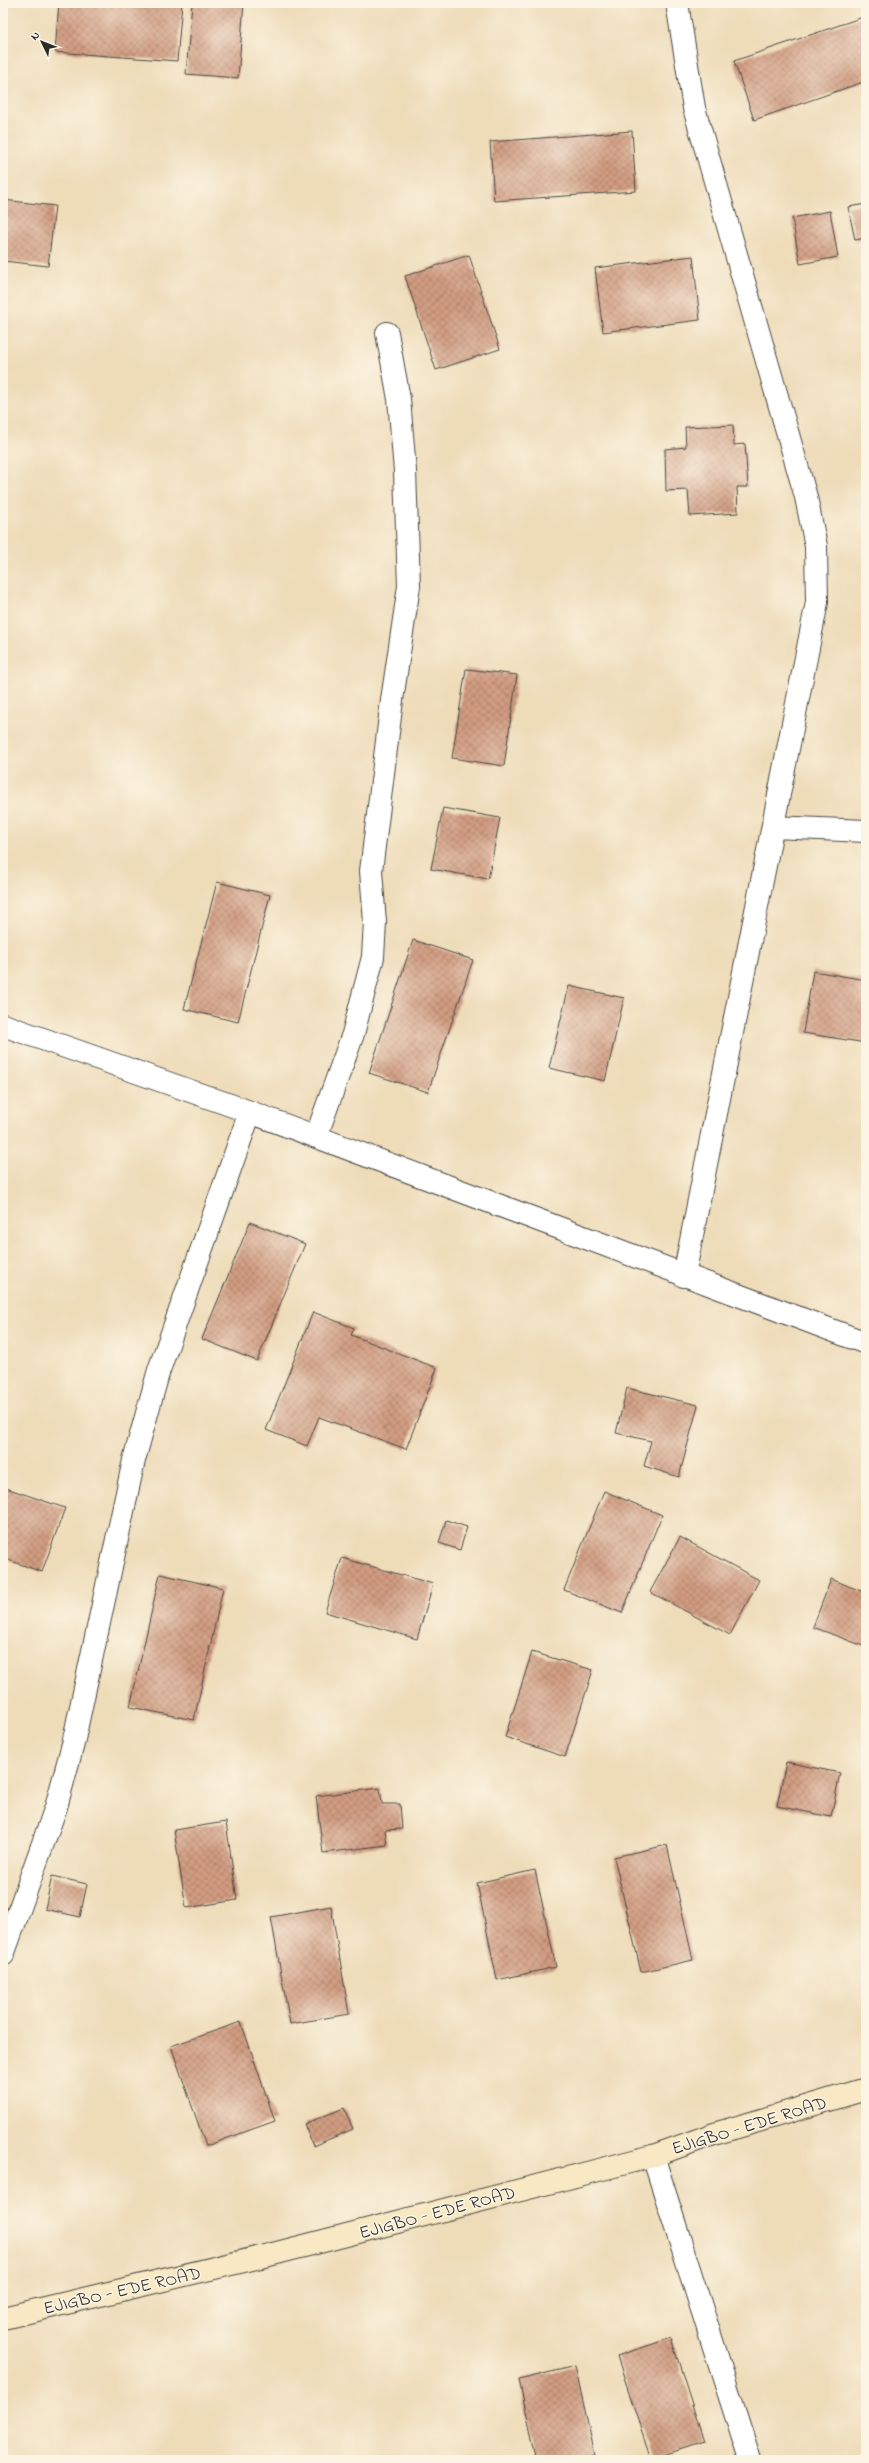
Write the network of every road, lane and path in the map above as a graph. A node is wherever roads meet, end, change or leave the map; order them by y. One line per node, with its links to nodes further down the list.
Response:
1 (677, 3): 3 (street)
2 (387, 333): 7 (street)
3 (773, 827): 4 (street); 8 (street)
4 (866, 831)
5 (3, 1025): 6 (street)
6 (250, 1112): 7 (street); 10 (street)
7 (316, 1137): 8 (street)
8 (684, 1276): 9 (street)
9 (866, 1343)
10 (3, 1956)
11 (866, 2089): 12 (main road, EJIGBO - EDE ROAD)
12 (653, 2156): 13 (main road, EJIGBO - EDE ROAD); 14 (street)
13 (3, 2318)
14 (750, 2460)

